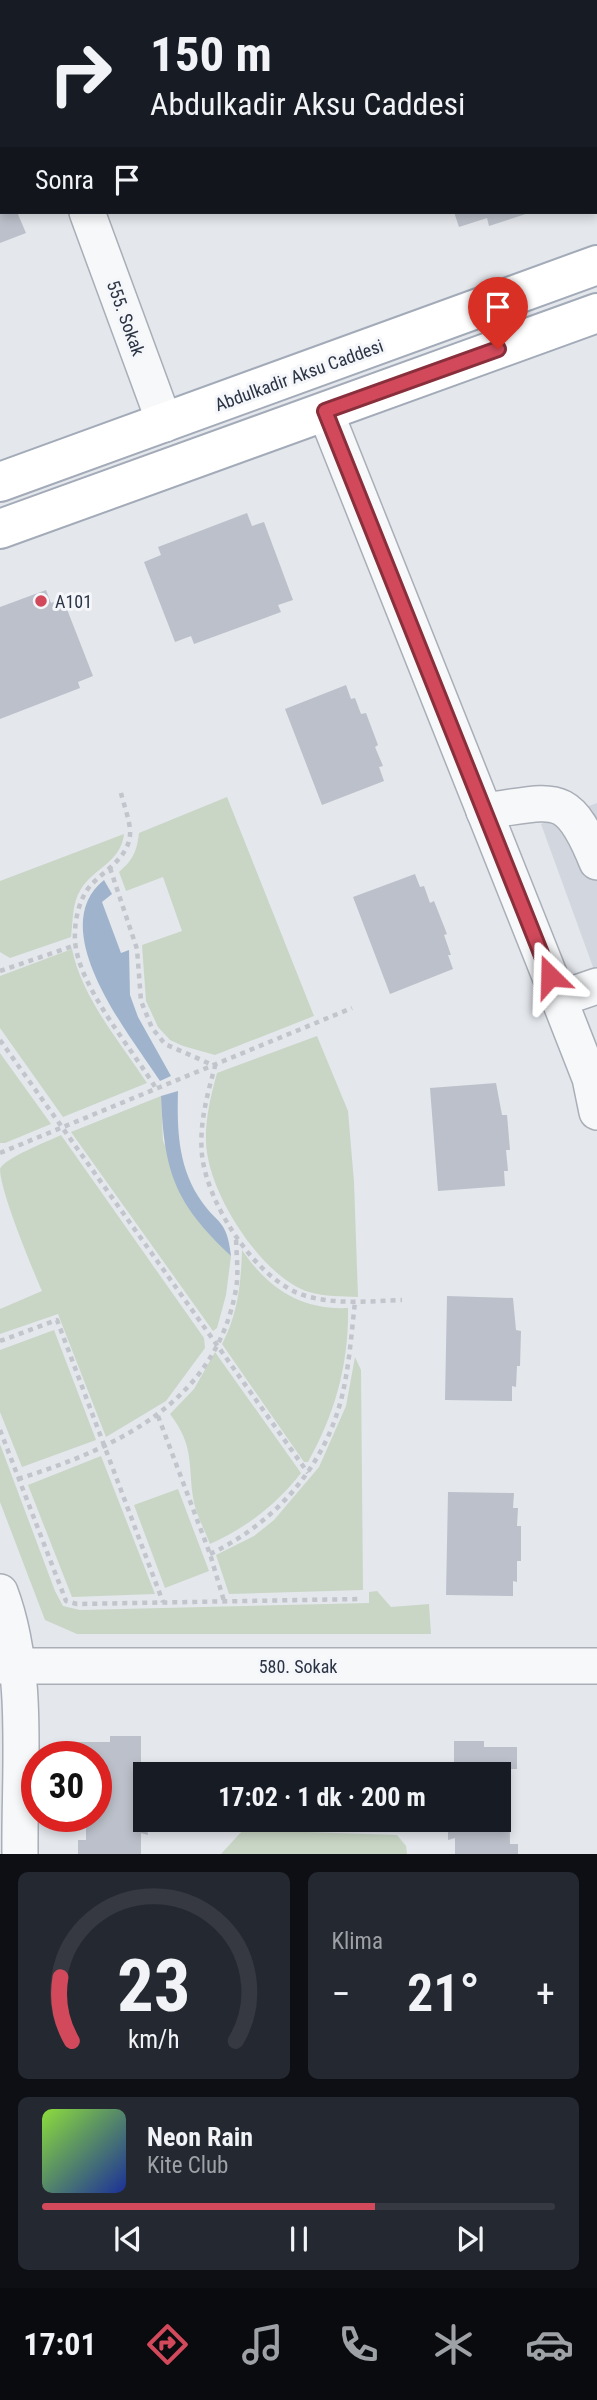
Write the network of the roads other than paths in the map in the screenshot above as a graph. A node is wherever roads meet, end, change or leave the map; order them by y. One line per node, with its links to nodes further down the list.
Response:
1 (88, 214): 5 (street, 555. Sokak)
2 (597, 265): 5 (main road, Abdulkadir Aksu Caddesi)
3 (597, 313): 4 (main road)
4 (325, 411): 7 (main road); 8 (street)
5 (165, 424): 6 (main road, Abdulkadir Aksu Caddesi)
6 (0, 482)
7 (0, 529)
8 (484, 811): 9 (street); 11 (street)
9 (597, 862)
10 (597, 986): 11 (street)
11 (559, 999): 12 (street)
12 (597, 1111)
13 (0, 1592): 14 (street)
14 (9, 1665): 15 (street, 580. Sokak); 16 (street)
15 (597, 1666)
16 (20, 1854)

